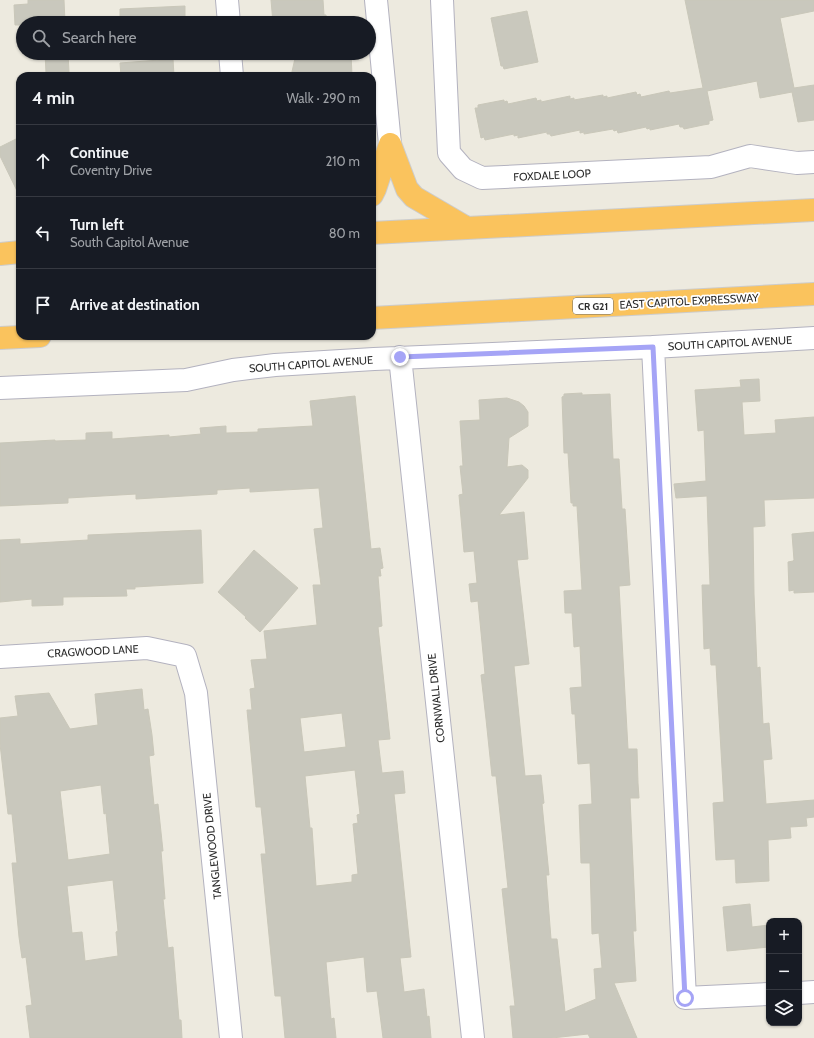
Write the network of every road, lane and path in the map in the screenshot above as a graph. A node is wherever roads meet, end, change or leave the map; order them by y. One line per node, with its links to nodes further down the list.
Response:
1 (227, 0): 4 (street)
2 (376, 0): 7 (street)
3 (442, 0): 8 (street, FOXDALE LOOP)
4 (228, 16)
5 (231, 60): 6 (street)
6 (232, 72)
7 (390, 144): 9 (highway); 11 (highway)
8 (814, 162)
9 (376, 186)
10 (814, 210): 11 (highway)
11 (467, 228): 12 (highway)
12 (376, 233)
13 (16, 252): 14 (highway)
14 (0, 254)
15 (814, 294): 16 (highway, EAST CAPITOL EXPRESSWAY / CR G21)
16 (376, 318)
17 (16, 337): 18 (highway)
18 (0, 338)
19 (814, 338): 20 (street, SOUTH CAPITOL AVENUE)
20 (653, 347): 21 (street, SOUTH CAPITOL AVENUE); 27 (street)
21 (400, 357): 22 (street, SOUTH CAPITOL AVENUE); 29 (street, CORNWALL DRIVE)
22 (0, 388)
23 (185, 656): 24 (street, CRAGWOOD LANE); 28 (street, TANGLEWOOD DRIVE)
24 (0, 657)
25 (814, 992): 26 (street)
26 (802, 993)
27 (766, 994)
28 (231, 1038)
29 (473, 1038)

